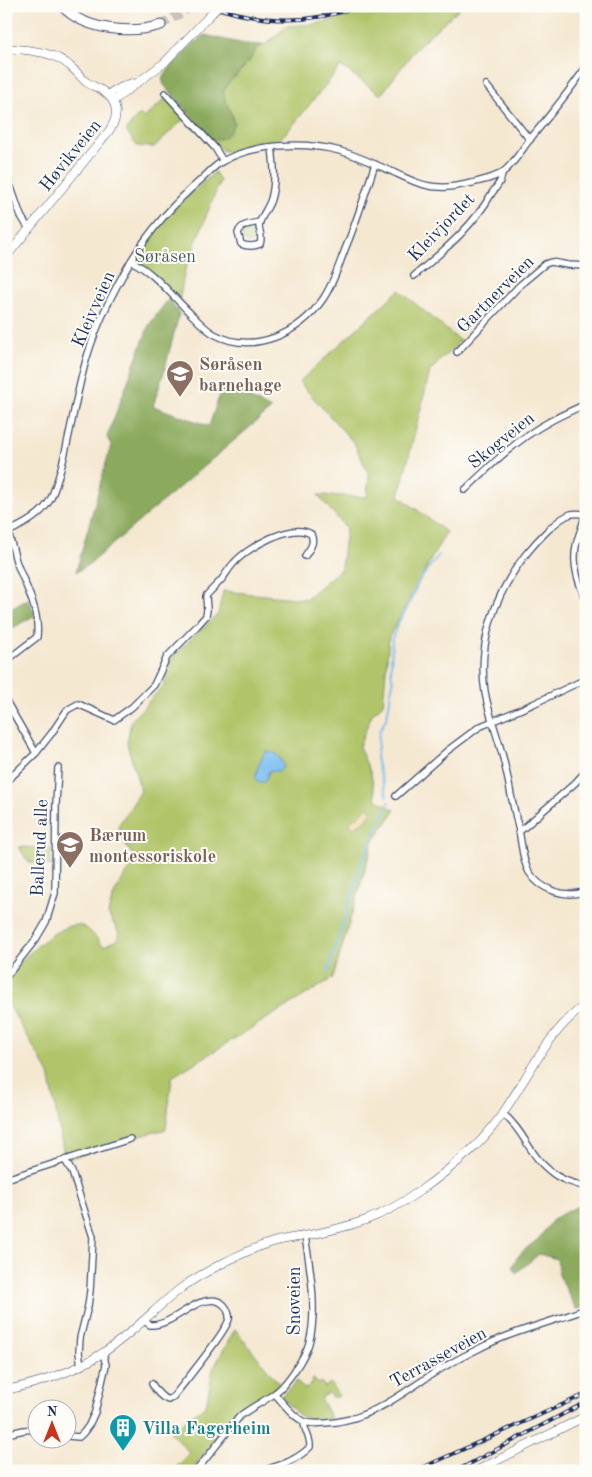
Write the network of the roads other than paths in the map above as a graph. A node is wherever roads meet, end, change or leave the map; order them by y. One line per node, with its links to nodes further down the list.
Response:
1 (62, 6): 3 (main road)
2 (219, 6): 8 (main road, bridge)
3 (161, 25)
4 (6, 48): 8 (main road)
5 (586, 67): 9 (street, Kleivveien)
6 (486, 85): 9 (street)
7 (165, 93): 11 (street)
8 (111, 98): 16 (main road, Høvikveien)
9 (530, 140): 13 (street, Kleivveien)
10 (272, 147): 11 (street, Kleivveien); 12 (street, Kleivveien); 15 (street)
11 (223, 161): 18 (street, Kleivveien)
12 (375, 164): 13 (street, Kleivveien); 18 (street)
13 (502, 172): 20 (street, Kleivjordet)
14 (6, 174): 16 (street, Høvikveien)
15 (260, 222): 15 (street)
16 (29, 230): 17 (main road, Høvikveien)
17 (6, 257)
18 (132, 261): 25 (street, Kleivveien)
19 (586, 266): 21 (street, Gartnerveien)
20 (414, 276)
21 (457, 352)
22 (586, 404): 23 (street, Skogveien)
23 (465, 490)
24 (585, 514): 29 (street); 33 (street)
25 (7, 529): 26 (street)
26 (12, 544): 27 (street); 30 (street)
27 (6, 549)
28 (305, 556): 34 (street)
29 (586, 601)
30 (6, 660)
31 (586, 679): 33 (street)
32 (6, 701): 34 (street)
33 (492, 722): 38 (street); 39 (street)
34 (36, 753): 37 (street)
35 (58, 768): 41 (street, Ballerud alle)
36 (586, 771): 39 (street)
37 (6, 782)
38 (396, 796)
39 (519, 832): 40 (street)
40 (586, 891)
41 (6, 977)
42 (586, 1004): 43 (main road)
43 (502, 1114): 47 (street); 48 (main road)
44 (130, 1139): 45 (street)
45 (65, 1160): 46 (street); 52 (street)
46 (6, 1179)
47 (586, 1187)
48 (305, 1236): 50 (main road); 55 (street, Snoveien)
49 (586, 1309): 57 (street, Terrasseveien)
50 (144, 1321): 51 (main road); 53 (street)
51 (103, 1353): 52 (main road); 60 (street)
52 (81, 1366): 54 (main road)
53 (152, 1384)
54 (6, 1390)
55 (275, 1394): 57 (street); 62 (street, Snoveien)
56 (586, 1416): 63 (main road)
57 (304, 1422): 61 (street)
58 (28, 1430): 59 (street)
59 (6, 1434)
60 (78, 1437)
61 (268, 1469)
62 (196, 1471)
63 (476, 1471)

